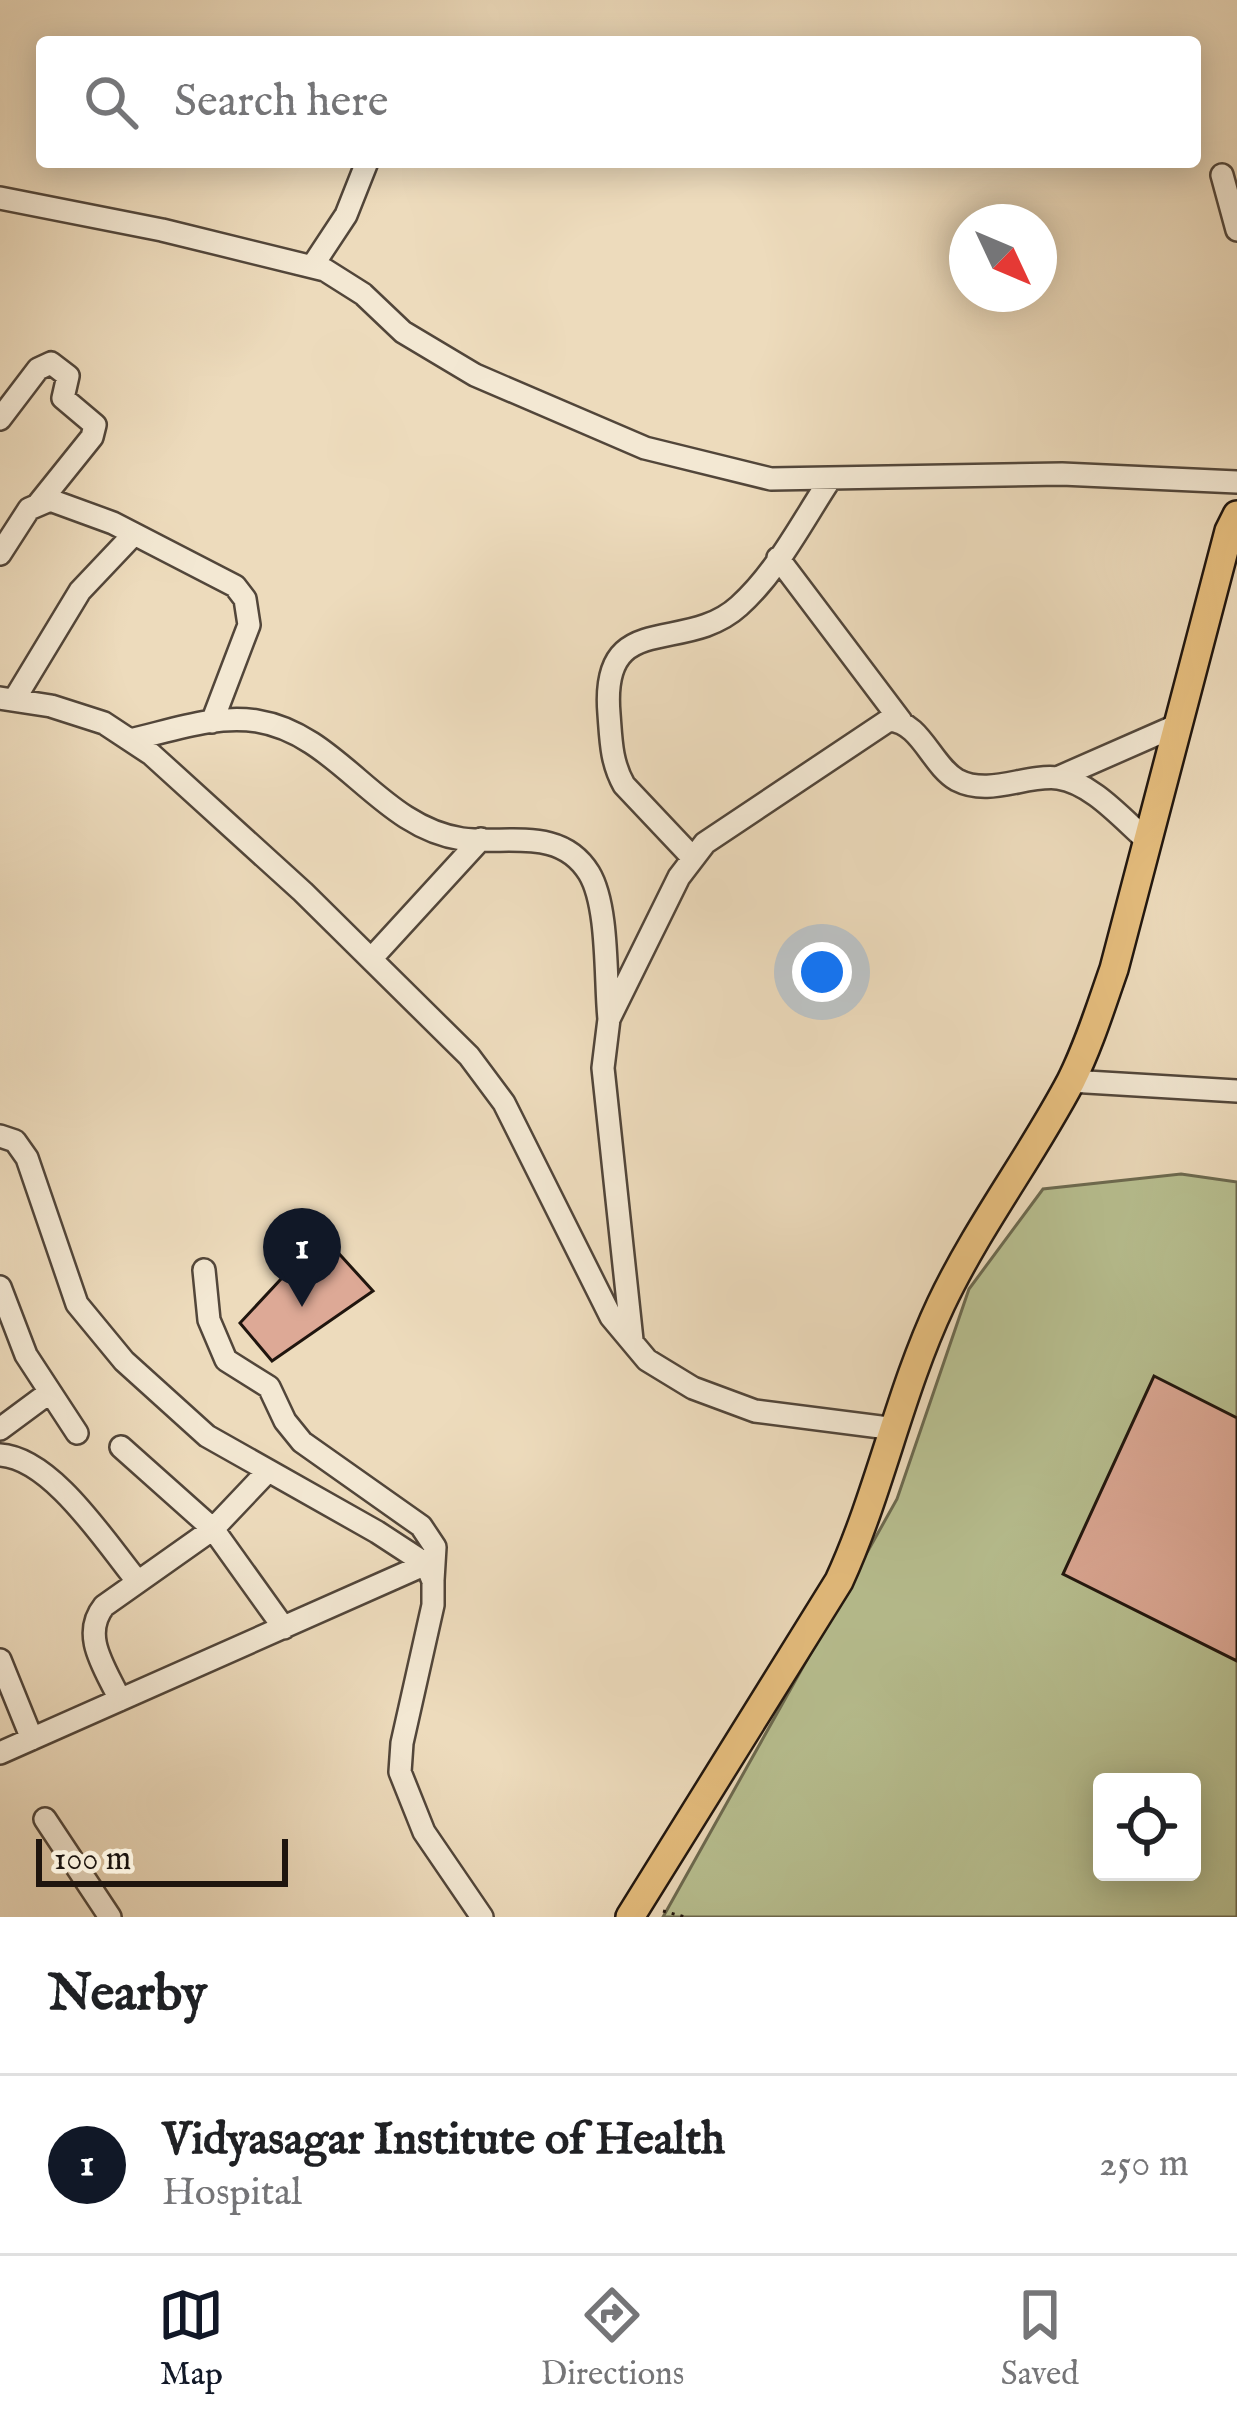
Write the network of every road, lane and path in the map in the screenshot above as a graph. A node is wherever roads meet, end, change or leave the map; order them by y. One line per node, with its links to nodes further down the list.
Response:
1 (365, 168): 5 (street)
2 (1222, 175): 4 (street)
3 (0, 198): 5 (street)
4 (1237, 230)
5 (313, 265): 7 (street)
6 (0, 418): 9 (street)
7 (830, 478): 8 (street); 13 (street)
8 (1237, 482)
9 (39, 503): 11 (street); 12 (street)
10 (1237, 515): 14 (main road)
11 (134, 534): 15 (street); 17 (street)
12 (0, 554)
13 (778, 558): 16 (street); 23 (street)
14 (1230, 558): 18 (main road)
15 (7, 699): 19 (street)
16 (901, 721): 20 (street); 23 (street)
17 (212, 722): 19 (street); 21 (street)
18 (1180, 724): 20 (street); 22 (main road)
19 (130, 740): 24 (street)
20 (1058, 778): 22 (street)
21 (482, 839): 24 (street); 25 (street)
22 (1149, 842): 26 (main road)
23 (692, 857): 25 (street)
24 (370, 959): 31 (street)
25 (609, 1019): 31 (street)
26 (1070, 1081): 27 (street); 34 (main road)
27 (1237, 1091)
28 (0, 1136): 38 (street)
29 (204, 1270): 40 (street)
30 (0, 1287): 32 (street)
31 (632, 1342): 34 (street)
32 (50, 1392): 33 (street); 35 (street)
33 (0, 1429)
34 (896, 1429): 51 (main road)
35 (77, 1433)
36 (122, 1447): 39 (street)
37 (0, 1454): 41 (street)
38 (267, 1472): 39 (street); 40 (street)
39 (213, 1529): 41 (street); 42 (street)
40 (429, 1573): 42 (street); 50 (street)
41 (138, 1582): 44 (street)
42 (284, 1628): 44 (street)
43 (0, 1660): 45 (street)
44 (120, 1700): 45 (street)
45 (32, 1739): 46 (street)
46 (0, 1754)
47 (45, 1819): 49 (street)
48 (661, 1911): 52 (path)
49 (110, 1917)
50 (482, 1917)
51 (630, 1917)
52 (685, 1917)

